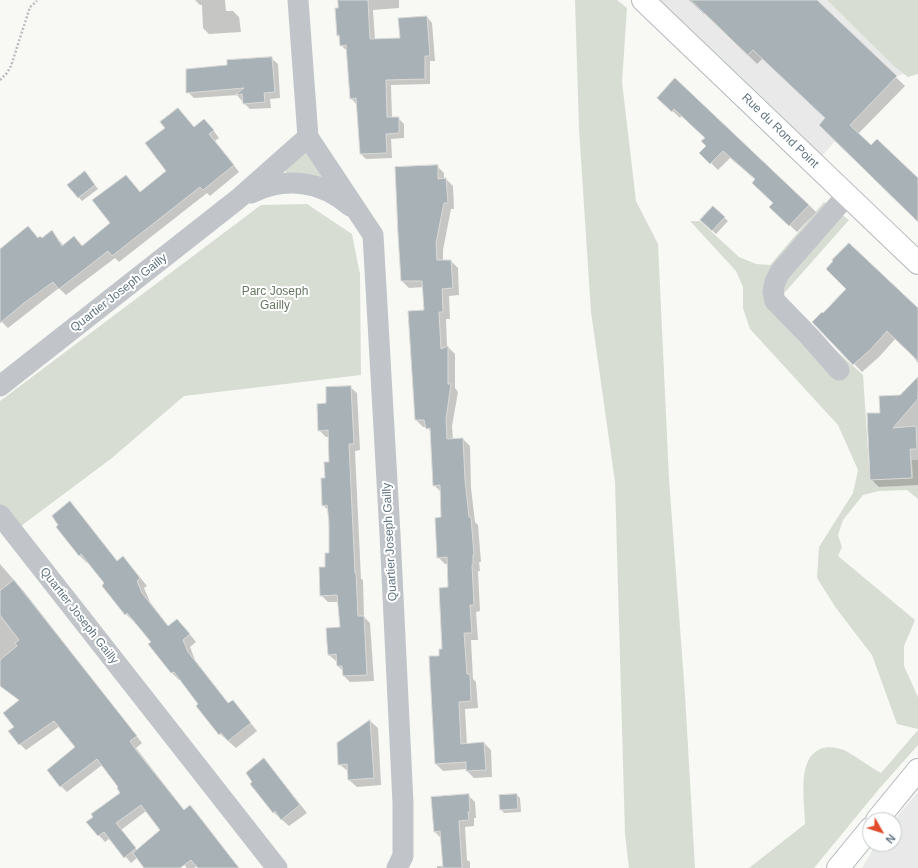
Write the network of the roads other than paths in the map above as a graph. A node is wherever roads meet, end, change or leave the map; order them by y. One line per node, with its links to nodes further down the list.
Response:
1 (298, 0): 3 (street, Quartier Joseph Gailly)
2 (642, 0): 4 (street, Rue du Rond Point)
3 (308, 137): 5 (street, Quartier Joseph Gailly); 6 (street, Quartier Joseph Gailly)
4 (847, 196): 7 (street, Rue du Rond Point); 8 (street)
5 (238, 199): 6 (street, Quartier Joseph Gailly); 9 (street, Quartier Joseph Gailly)
6 (362, 218): 14 (street, Quartier Joseph Gailly)
7 (918, 263)
8 (839, 370)
9 (0, 386)
10 (0, 515): 15 (street, Quartier Joseph Gailly)
11 (918, 770): 12 (street)
12 (884, 812)
13 (862, 839): 17 (street)
14 (400, 858): 16 (street)
15 (277, 868)
16 (388, 868)
17 (838, 868)

